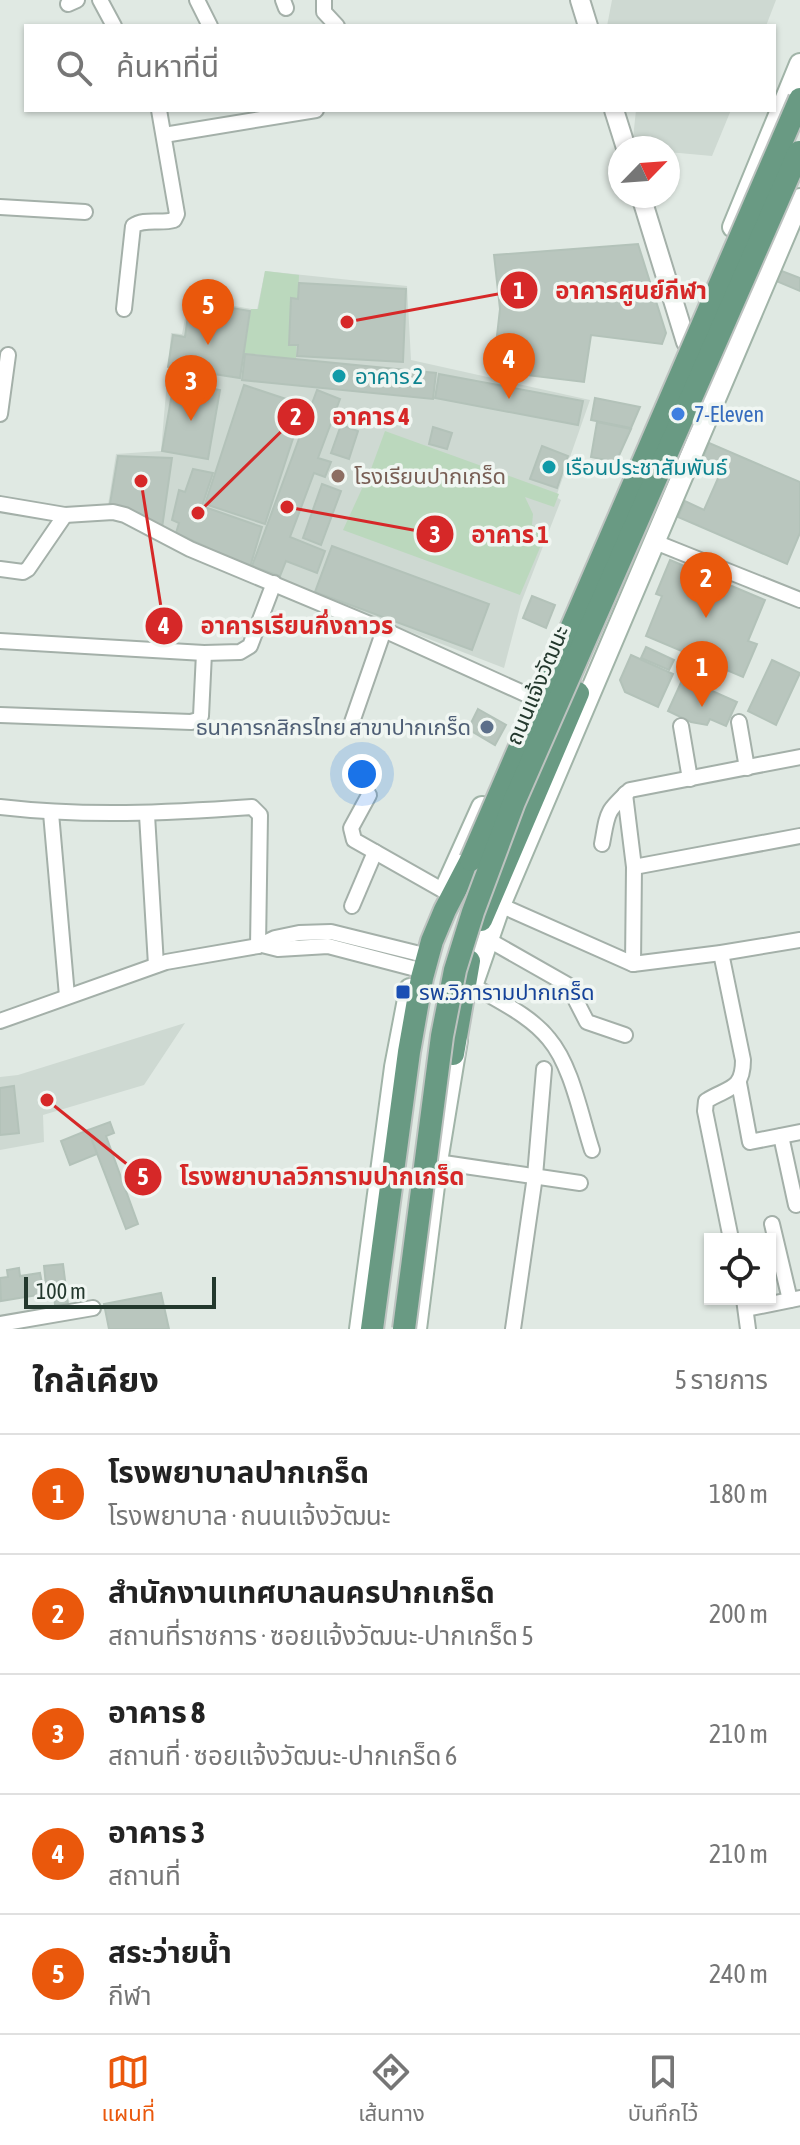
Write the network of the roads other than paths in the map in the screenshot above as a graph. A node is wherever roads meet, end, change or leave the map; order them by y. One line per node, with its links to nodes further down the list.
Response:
1 (100, 0): 5 (street)
2 (197, 0): 6 (street)
3 (324, 0): 7 (street)
4 (580, 0): 8 (street)
5 (113, 24)
6 (209, 24)
7 (335, 24)
8 (587, 24)
9 (800, 64): 22 (main road, ถนนแจ้งวัฒนะ)
10 (800, 99): 51 (main road, ถนนแจ้งวัฒนะ, bridge)
11 (159, 112): 14 (street)
12 (615, 112): 15 (street)
13 (269, 113): 14 (street)
14 (164, 135): 21 (street)
15 (622, 136)
16 (799, 150): 67 (main road, bridge); 86 (main road, ถนนแจ้งวัฒนะ, bridge)
17 (800, 199): 24 (main road)
18 (0, 207): 20 (street)
19 (645, 208): 22 (street)
20 (85, 212)
21 (124, 309)
22 (686, 342): 24 (main road); 35 (main road, ถนนแจ้งวัฒนะ)
23 (8, 355): 25 (street)
24 (729, 366): 28 (main road)
25 (0, 414)
26 (0, 504): 27 (street)
27 (65, 515): 29 (street); 30 (street)
28 (655, 542): 31 (street); 54 (main road)
29 (0, 569)
30 (274, 583): 32 (street); 34 (street)
31 (798, 594)
32 (384, 630): 35 (street); 38 (street)
33 (0, 641): 34 (street)
34 (204, 653): 36 (street)
35 (532, 697): 53 (main road, ถนนแจ้งวัฒนะ)
36 (0, 715)
37 (739, 722): 41 (street)
38 (351, 725)
39 (681, 726): 42 (street)
40 (800, 757): 41 (street)
41 (747, 768): 42 (street)
42 (690, 779): 43 (street)
43 (625, 794): 49 (street); 52 (street)
44 (369, 795): 50 (street)
45 (0, 807): 46 (street)
46 (51, 813): 47 (street); 64 (street)
47 (147, 815): 58 (street); 62 (street)
48 (800, 836): 52 (street)
49 (602, 844)
50 (375, 852): 53 (street); 55 (street)
51 (471, 860): 84 (main road); 85 (main road, ถนนแจ้งวัฒนะ)
52 (634, 867): 61 (street)
53 (444, 891): 60 (main road, ถนนแจ้งวัฒนะ)
54 (500, 905): 56 (main road); 61 (street)
55 (352, 906)
56 (487, 939): 63 (main road); 66 (street)
57 (800, 940): 59 (street)
58 (260, 946): 60 (street); 62 (street)
59 (721, 953): 61 (street); 69 (street)
60 (418, 961): 83 (main road, ถนนแจ้งวัฒนะ)
61 (633, 964)
62 (156, 965): 64 (street)
63 (472, 985): 67 (main road); 72 (street)
64 (67, 996): 65 (street)
65 (0, 1021)
66 (625, 1035)
67 (453, 1054): 73 (main road)
68 (544, 1069): 74 (street)
69 (739, 1083): 71 (street); 78 (street)
70 (800, 1132): 71 (street)
71 (781, 1136): 76 (street)
72 (592, 1150)
73 (437, 1162): 74 (street); 87 (main road)
74 (535, 1176): 75 (street); 88 (street)
75 (580, 1183)
76 (796, 1205)
77 (772, 1224): 79 (street)
78 (730, 1233)
79 (795, 1299)
80 (745, 1305): 89 (street)
81 (93, 1308): 82 (street)
82 (0, 1324)
83 (360, 1329)
84 (372, 1329)
85 (386, 1329)
86 (404, 1329)
87 (416, 1329)
88 (513, 1329)
89 (748, 1329)

